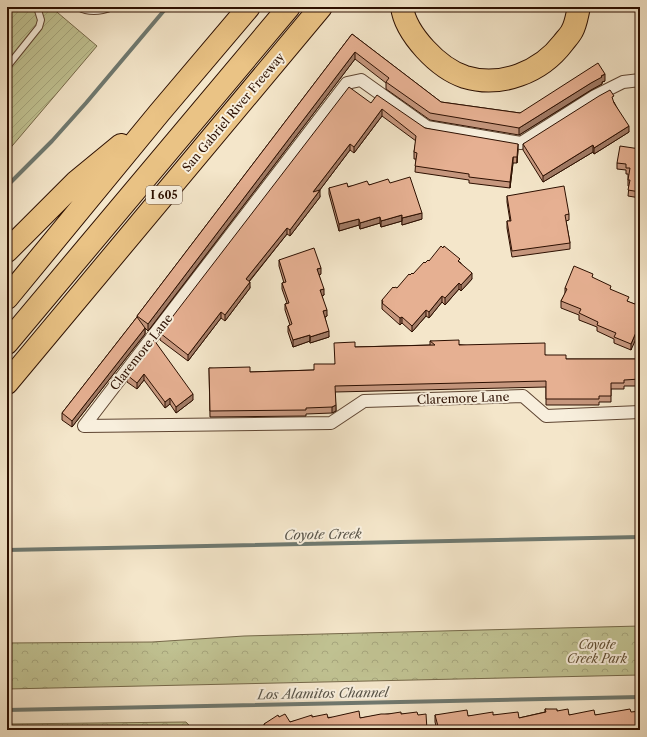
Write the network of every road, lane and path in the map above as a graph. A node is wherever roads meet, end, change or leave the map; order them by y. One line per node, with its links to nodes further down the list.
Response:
1 (37, 7): 12 (lane)
2 (78, 7): 3 (lane)
3 (112, 7)
4 (249, 7): 14 (highway)
5 (276, 7): 17 (highway, I 605)
6 (289, 7): 18 (highway, I 605)
7 (321, 7): 19 (highway, San Gabriel River Freeway / I 605)
8 (402, 7): 11 (highway)
9 (579, 7): 11 (highway)
10 (594, 7): 11 (highway)
11 (572, 31)
12 (7, 67)
13 (640, 80): 20 (street, Claremore Lane)
14 (160, 112): 15 (highway); 16 (highway)
15 (7, 251)
16 (7, 298)
17 (7, 329)
18 (7, 343)
19 (7, 382)
20 (640, 412)

